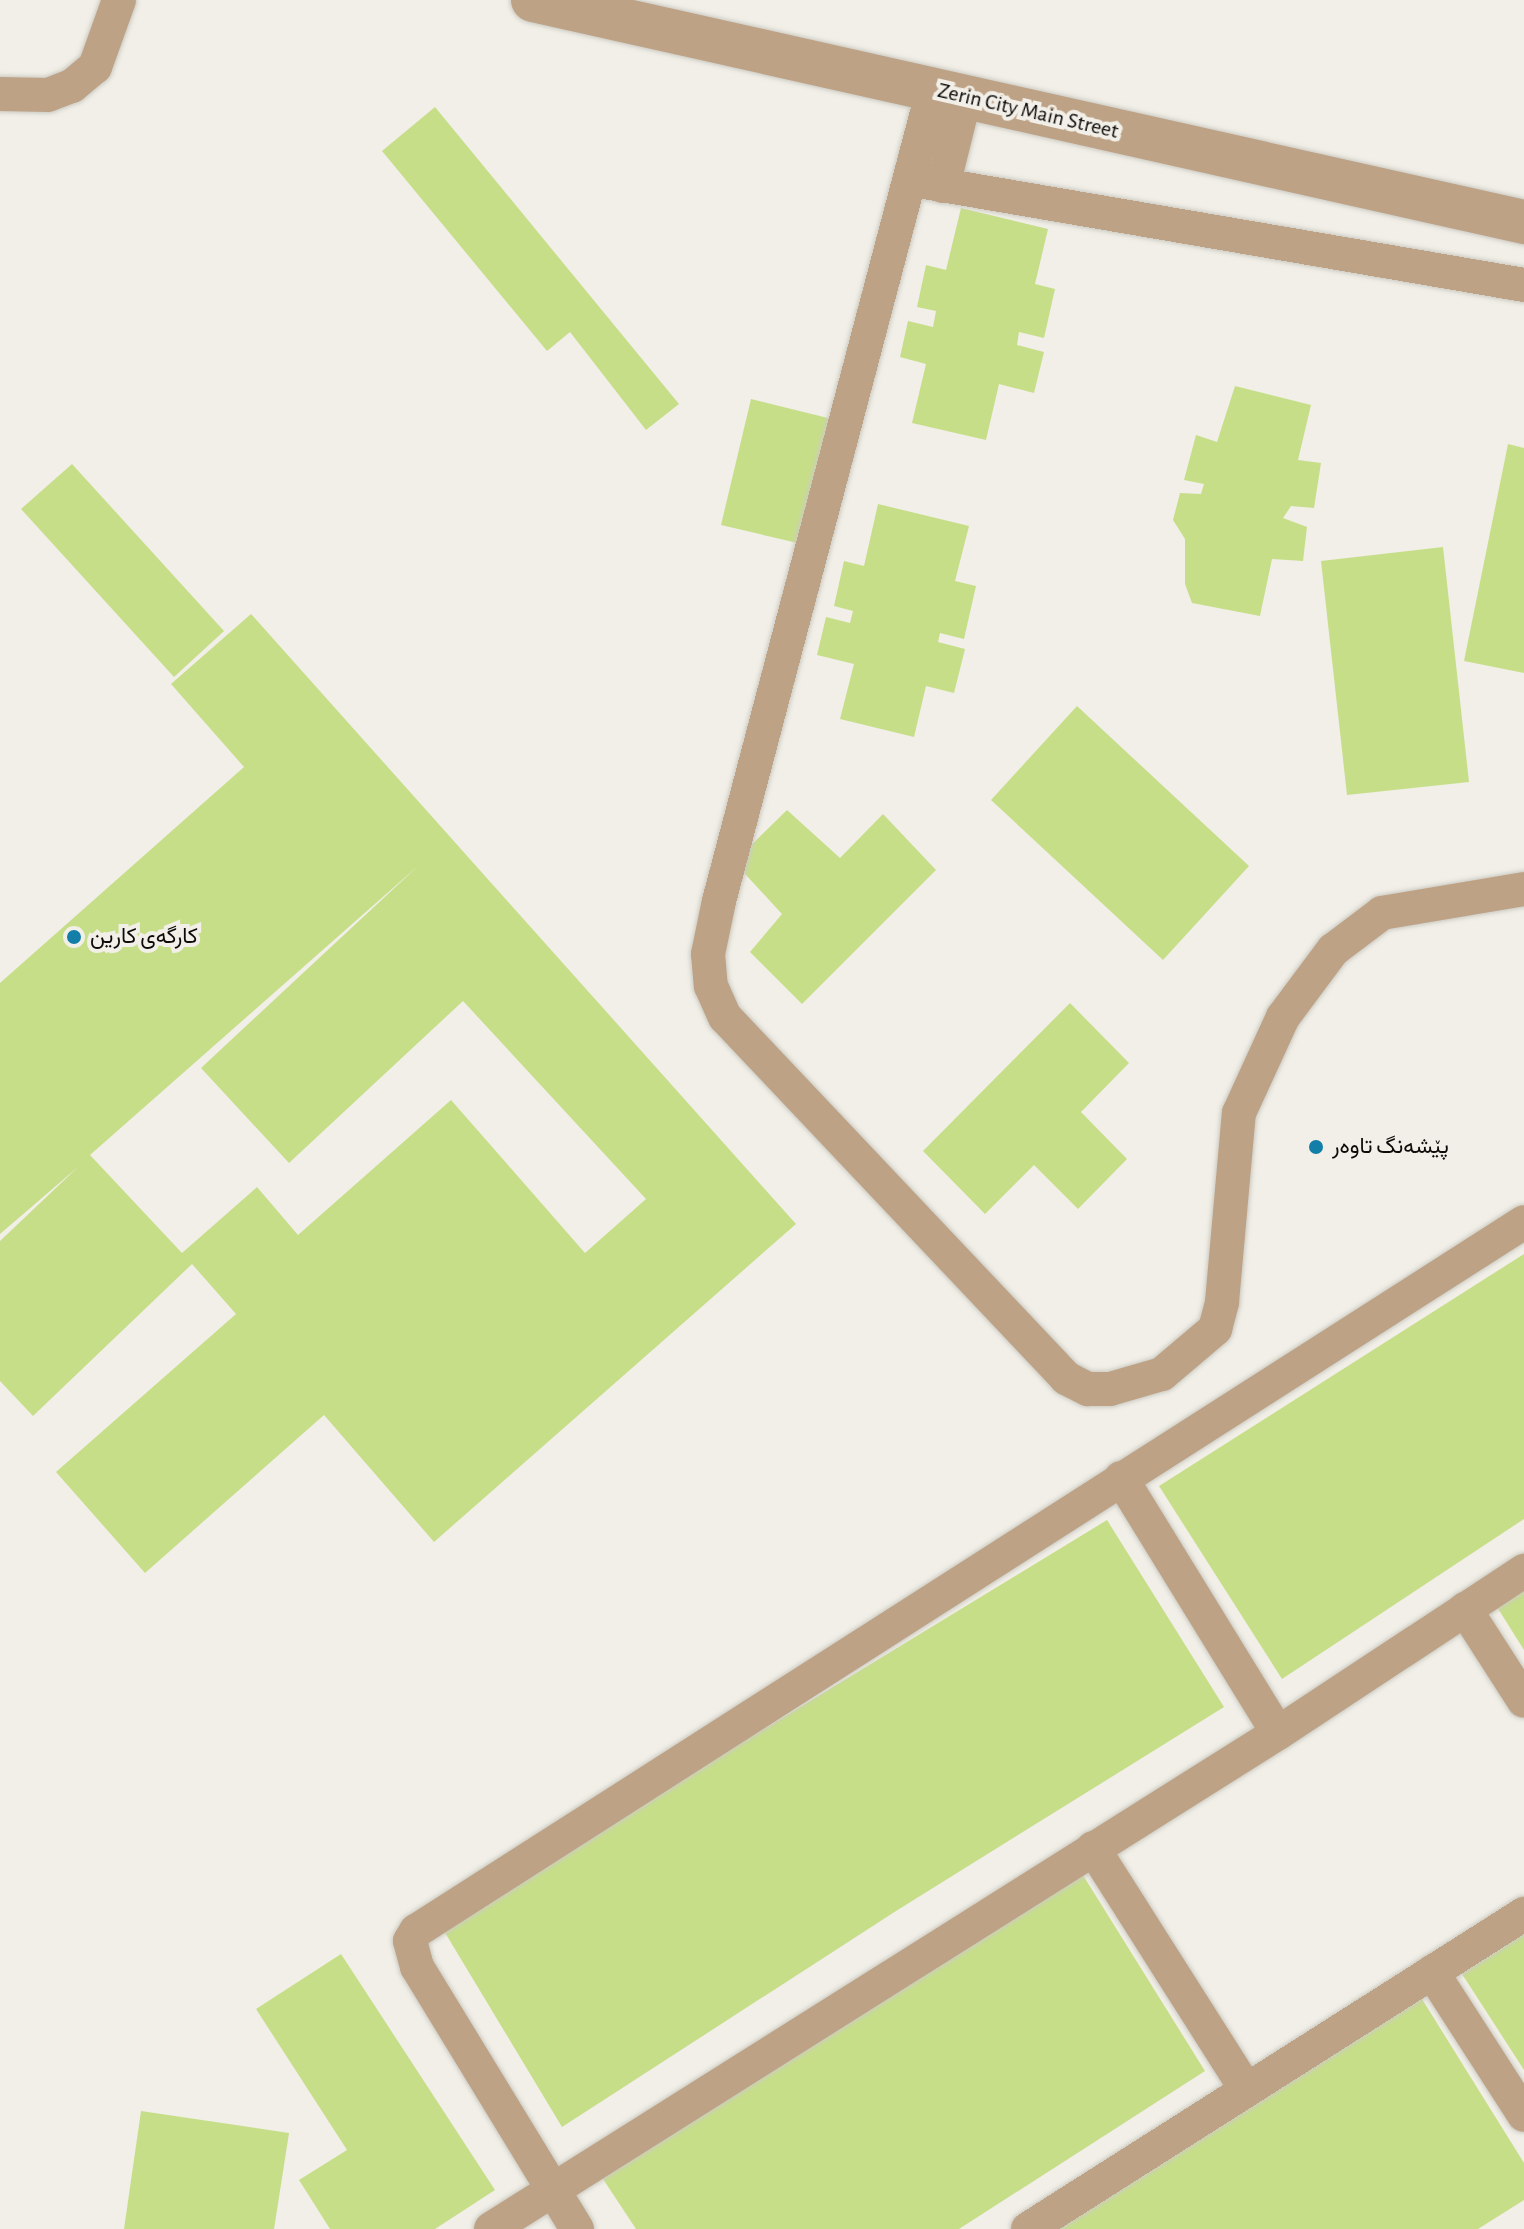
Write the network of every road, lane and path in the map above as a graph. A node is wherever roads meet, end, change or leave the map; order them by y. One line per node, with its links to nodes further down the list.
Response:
1 (119, 0): 4 (street)
2 (533, 0): 3 (street, Zerin City Main Street)
3 (949, 93): 5 (street); 6 (street, Zerin City Main Street)
4 (0, 94)
5 (928, 183): 7 (street); 8 (street)
6 (1524, 222)
7 (1524, 285)
8 (1524, 889)
9 (1524, 1222): 10 (street)
10 (1121, 1478): 14 (street); 20 (street)
11 (1524, 1571): 12 (street)
12 (1465, 1609): 13 (street); 14 (street)
13 (1524, 1701)
14 (1278, 1733): 15 (street)
15 (1093, 1848): 18 (street); 20 (street)
16 (1524, 1914): 17 (street)
17 (1432, 1972): 18 (street); 19 (street)
18 (1246, 2089): 23 (street)
19 (1524, 2115)
20 (553, 2192): 21 (street); 22 (street)
21 (491, 2229)
22 (577, 2229)
23 (1028, 2229)

